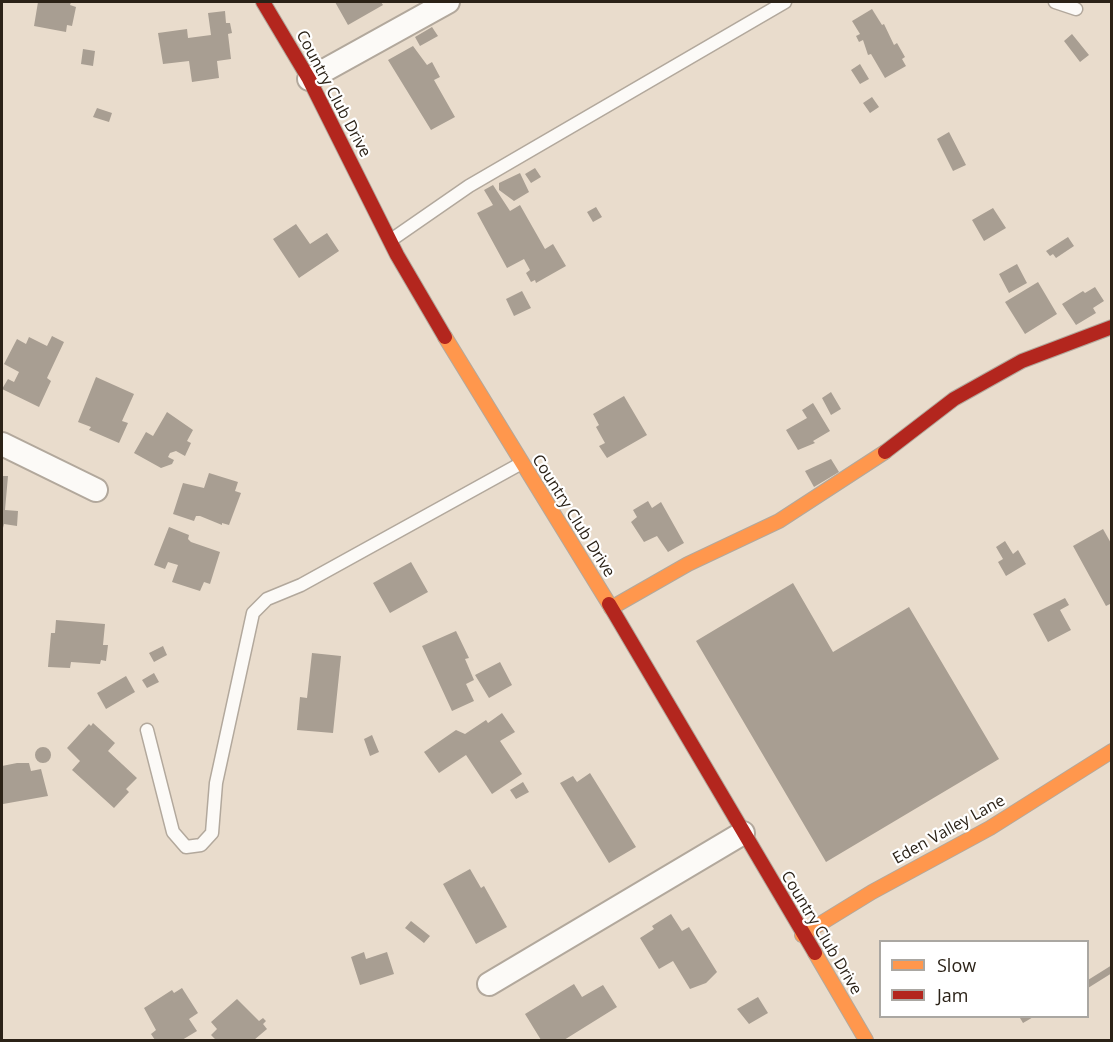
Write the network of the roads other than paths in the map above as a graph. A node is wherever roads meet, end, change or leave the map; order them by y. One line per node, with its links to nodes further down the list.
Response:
1 (263, 2): 6 (street, Country Club Drive)
2 (448, 2): 6 (street)
3 (785, 2): 7 (lane)
4 (1055, 2): 5 (lane)
5 (1077, 9)
6 (309, 79): 7 (street, Country Club Drive)
7 (390, 241): 10 (street, Country Club Drive)
8 (1112, 327): 12 (street)
9 (2, 444): 11 (street)
10 (521, 464): 12 (street, Country Club Drive); 13 (lane)
11 (96, 490)
12 (611, 608): 15 (street, Country Club Drive)
13 (147, 730)
14 (1112, 751): 16 (street, Eden Valley Lane)
15 (743, 833): 16 (street, Country Club Drive); 17 (street)
16 (802, 935): 18 (street, Country Club Drive)
17 (489, 984)
18 (866, 1041)

